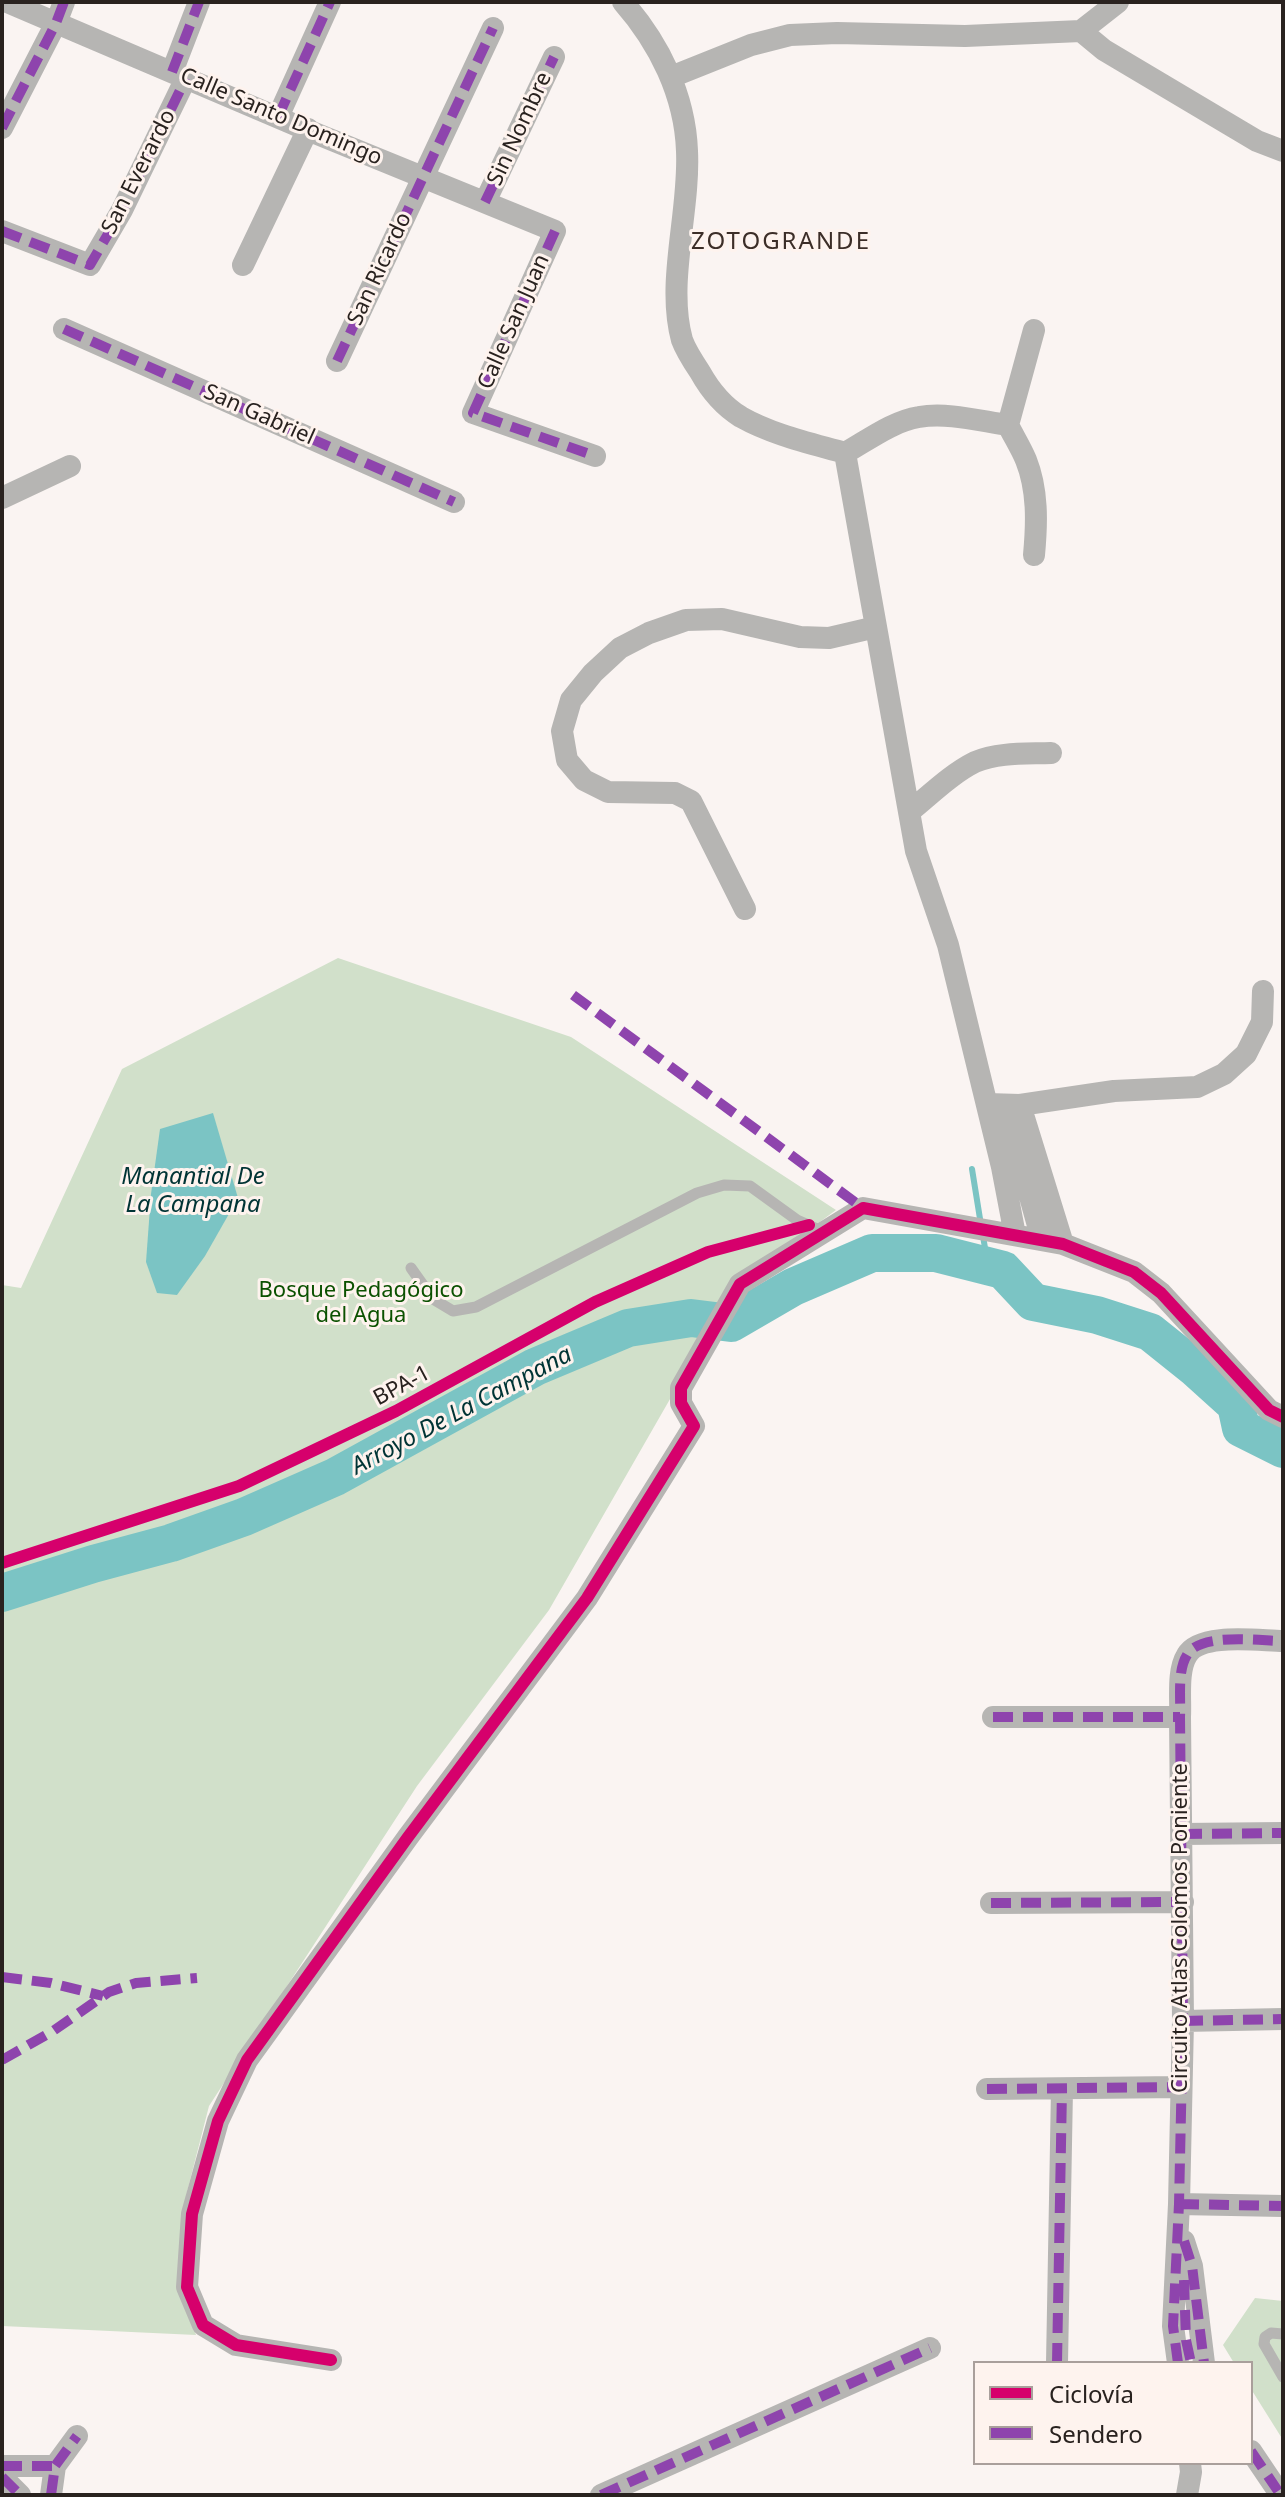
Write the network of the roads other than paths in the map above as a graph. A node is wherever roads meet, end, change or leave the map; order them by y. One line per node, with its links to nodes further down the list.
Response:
1 (7, 2): 6 (street, Calle Santo Domingo)
2 (199, 2): 10 (street, San Everardo)
3 (330, 2): 12 (street)
4 (623, 2): 11 (street)
5 (1118, 2): 8 (street)
6 (60, 13): 10 (street, Calle Santo Domingo); 13 (street)
7 (493, 28): 16 (street, San Ricardo)
8 (1081, 31): 11 (street); 15 (street)
9 (554, 57): 17 (street, Sin Nombre)
10 (179, 75): 12 (street, Calle Santo Domingo); 18 (street, San Everardo)
11 (671, 77): 25 (street)
12 (278, 117): 14 (street, Calle Santo Domingo)
13 (2, 128)
14 (308, 129): 16 (street, Calle Santo Domingo); 20 (street)
15 (1283, 151)
16 (423, 177): 17 (street, Calle Santo Domingo); 23 (street, San Ricardo)
17 (485, 202): 19 (street, Calle Santo Domingo)
18 (2, 231)
19 (555, 231): 26 (street, Calle San Juan)
20 (243, 265)
21 (64, 329): 29 (street, San Gabriel)
22 (1034, 330): 24 (street)
23 (337, 361)
24 (1008, 425): 25 (street); 30 (street)
25 (845, 453): 31 (street)
26 (595, 456)
27 (70, 466): 28 (street)
28 (2, 498)
29 (454, 502)
30 (1034, 555)
31 (876, 627): 33 (street); 34 (street)
32 (1051, 753): 33 (street)
33 (909, 812): 36 (street)
34 (745, 909)
35 (1263, 991): 36 (street)
36 (1004, 1105): 38 (street); 39 (street)
37 (815, 1228): 38 (street); 40 (lane); 59 (street)
38 (1006, 1234): 39 (street)
39 (1053, 1242): 41 (street)
40 (411, 1268)
41 (1283, 1417)
42 (1283, 1641): 44 (street, Circuito Atlas Colomos Poniente)
43 (993, 1717): 44 (street)
44 (1180, 1717): 46 (street, Circuito Atlas Colomos Poniente)
45 (1283, 1833): 46 (street)
46 (1182, 1834): 47 (street, Circuito Atlas Colomos Poniente)
47 (1183, 1902): 48 (street); 50 (street, Circuito Atlas Colomos Poniente)
48 (991, 1903)
49 (1283, 2019): 50 (street)
50 (1183, 2021): 51 (street, Circuito Atlas Colomos Poniente)
51 (1181, 2087): 53 (street); 54 (street, Circuito Atlas Colomos Poniente)
52 (987, 2089): 53 (street)
53 (1062, 2089): 60 (street)
54 (1179, 2204): 55 (street); 56 (street); 61 (street)
55 (1283, 2206)
56 (1184, 2241): 62 (street); 63 (street)
57 (1283, 2334): 64 (lane)
58 (930, 2348): 72 (street)
59 (331, 2360)
60 (1057, 2361)
61 (1178, 2361)
62 (1191, 2361)
63 (1204, 2361)
64 (1283, 2377)
65 (77, 2436): 70 (street)
66 (1253, 2454): 73 (street)
67 (1253, 2460): 73 (street)
68 (1190, 2465): 77 (street)
69 (2, 2466): 70 (street)
70 (55, 2466): 75 (street)
71 (2, 2477): 74 (street)
72 (637, 2488): 76 (street)
73 (1280, 2493)
74 (20, 2495)
75 (51, 2495)
76 (601, 2495)
77 (1187, 2495)

